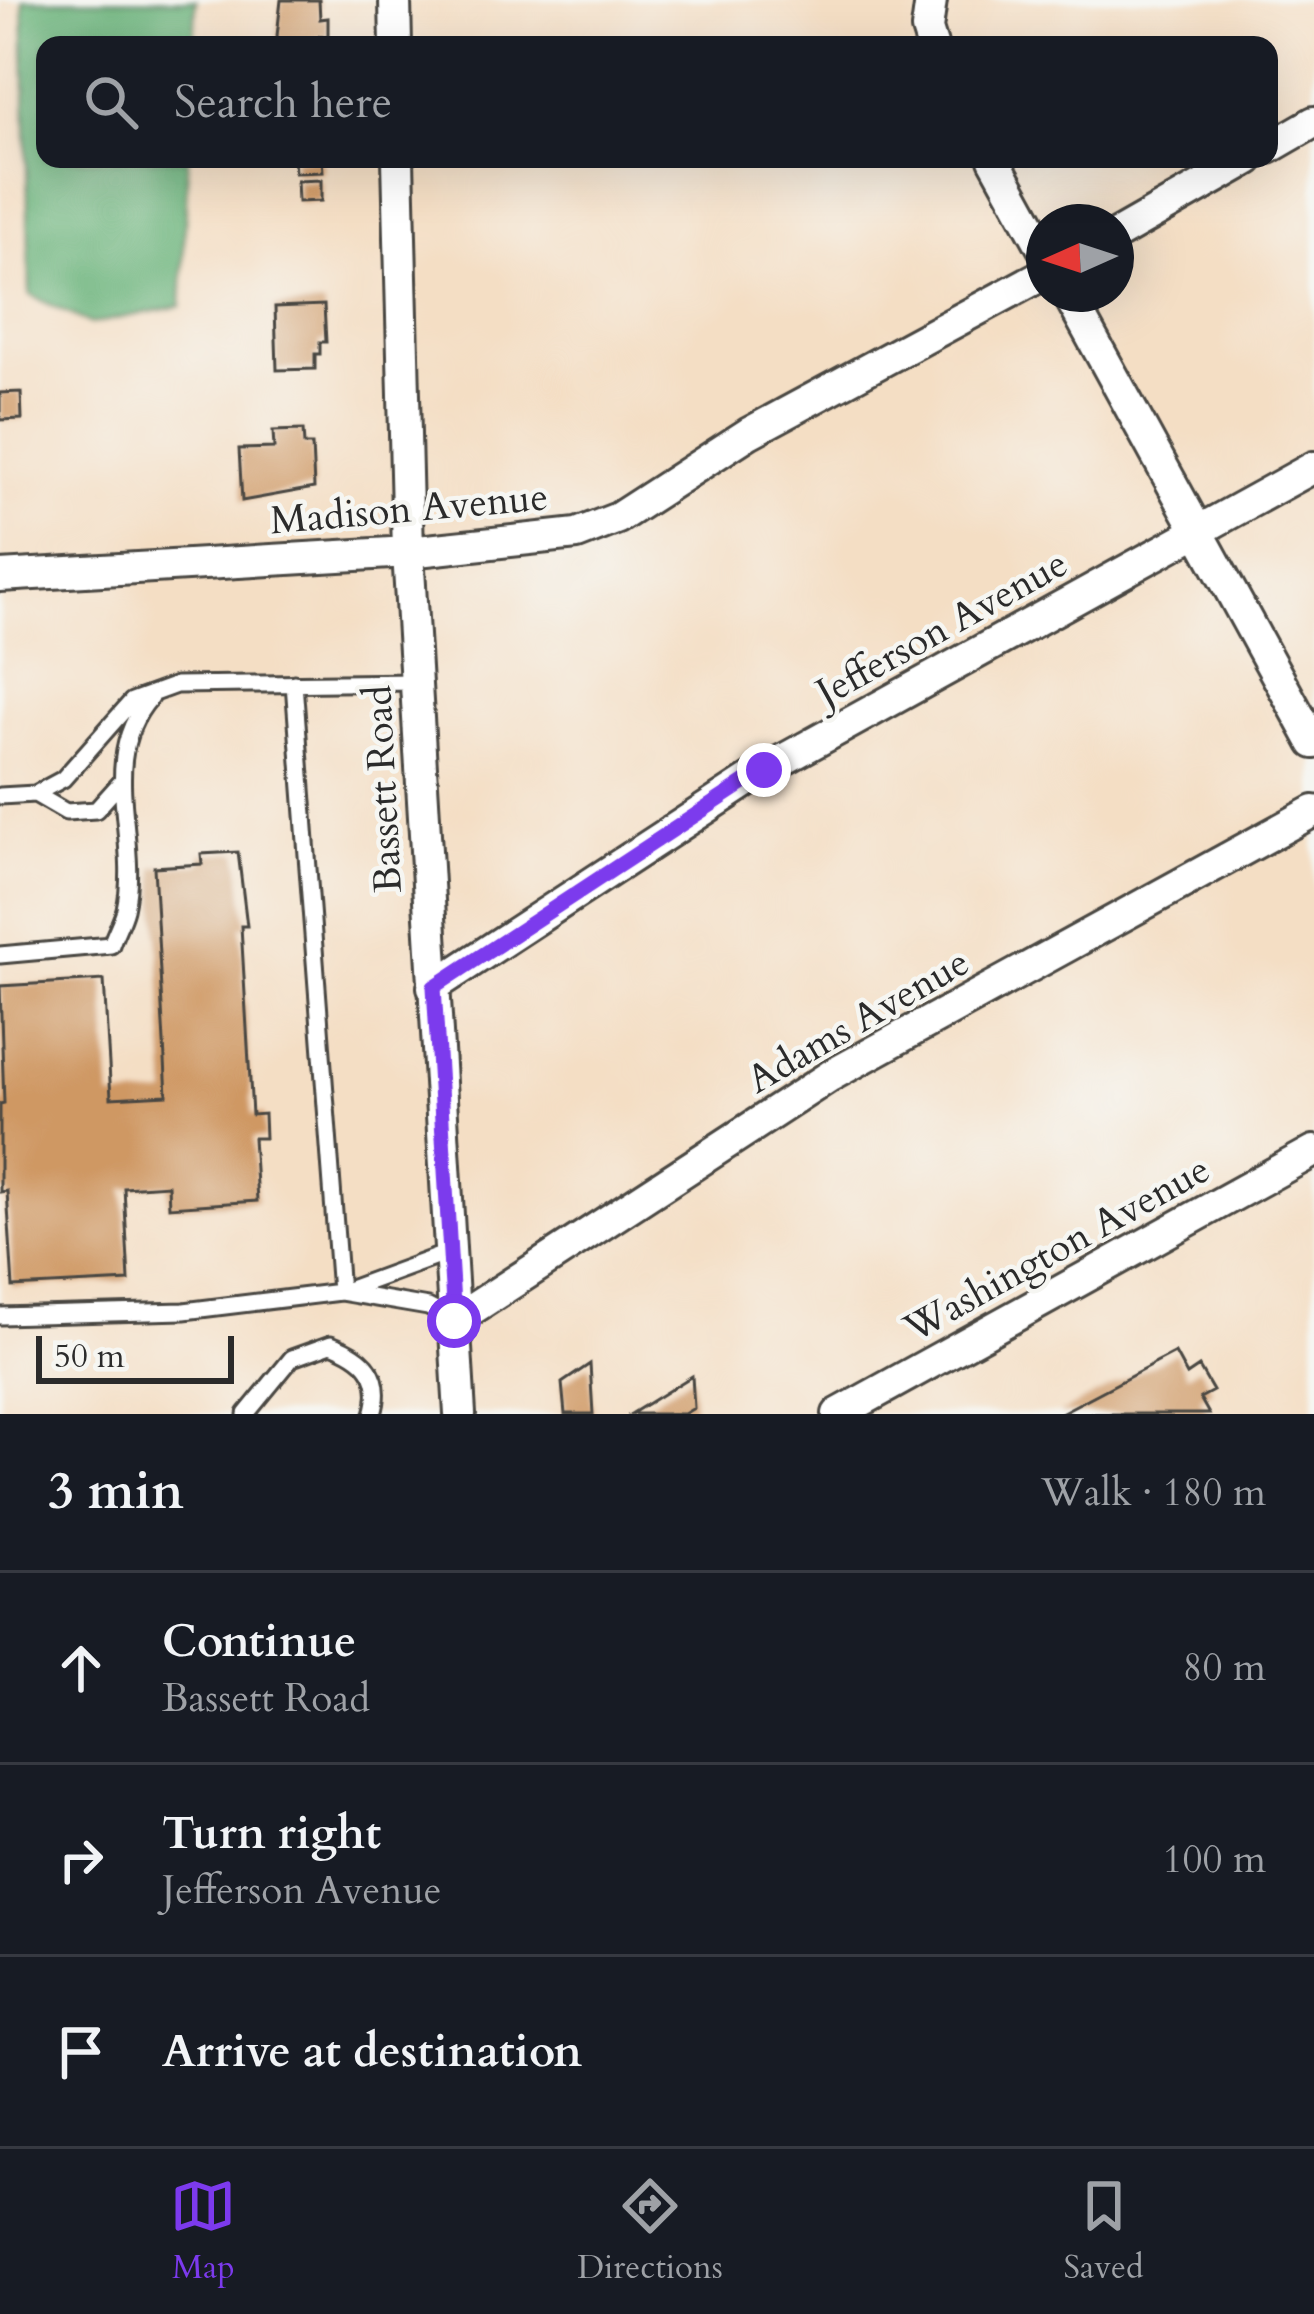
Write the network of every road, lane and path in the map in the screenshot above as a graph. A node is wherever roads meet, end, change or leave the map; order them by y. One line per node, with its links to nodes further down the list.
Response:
1 (394, 0): 3 (street)
2 (929, 5): 4 (street)
3 (396, 36)
4 (931, 36)
5 (1314, 122): 6 (street)
6 (1278, 143)
7 (398, 168): 16 (street, Bassett Road)
8 (999, 168): 10 (street)
9 (1234, 168): 11 (street)
10 (1026, 217)
11 (1134, 225)
12 (1026, 284): 16 (street, Madison Avenue)
13 (1078, 312): 15 (street)
14 (1314, 467): 15 (street, Jefferson Avenue)
15 (1197, 533): 21 (street); 27 (street, Jefferson Avenue)
16 (408, 551): 17 (street, Madison Avenue); 18 (street, Bassett Road)
17 (0, 576)
18 (416, 682): 19 (lane); 27 (street, Bassett Road)
19 (294, 683): 20 (lane); 30 (lane)
20 (153, 694): 22 (lane); 23 (lane)
21 (1314, 743)
22 (122, 781): 23 (lane); 26 (lane)
23 (35, 794): 24 (lane)
24 (0, 796)
25 (1314, 811): 32 (street, Adams Avenue)
26 (0, 955)
27 (434, 987): 29 (street, Bassett Road)
28 (1314, 1151): 36 (street, Washington Avenue)
29 (450, 1252): 30 (lane); 32 (street, Bassett Road)
30 (340, 1292): 31 (lane); 32 (lane)
31 (0, 1316)
32 (454, 1321): 35 (street, Bassett Road)
33 (246, 1414): 34 (lane)
34 (373, 1414)
35 (460, 1414)
36 (838, 1414)

